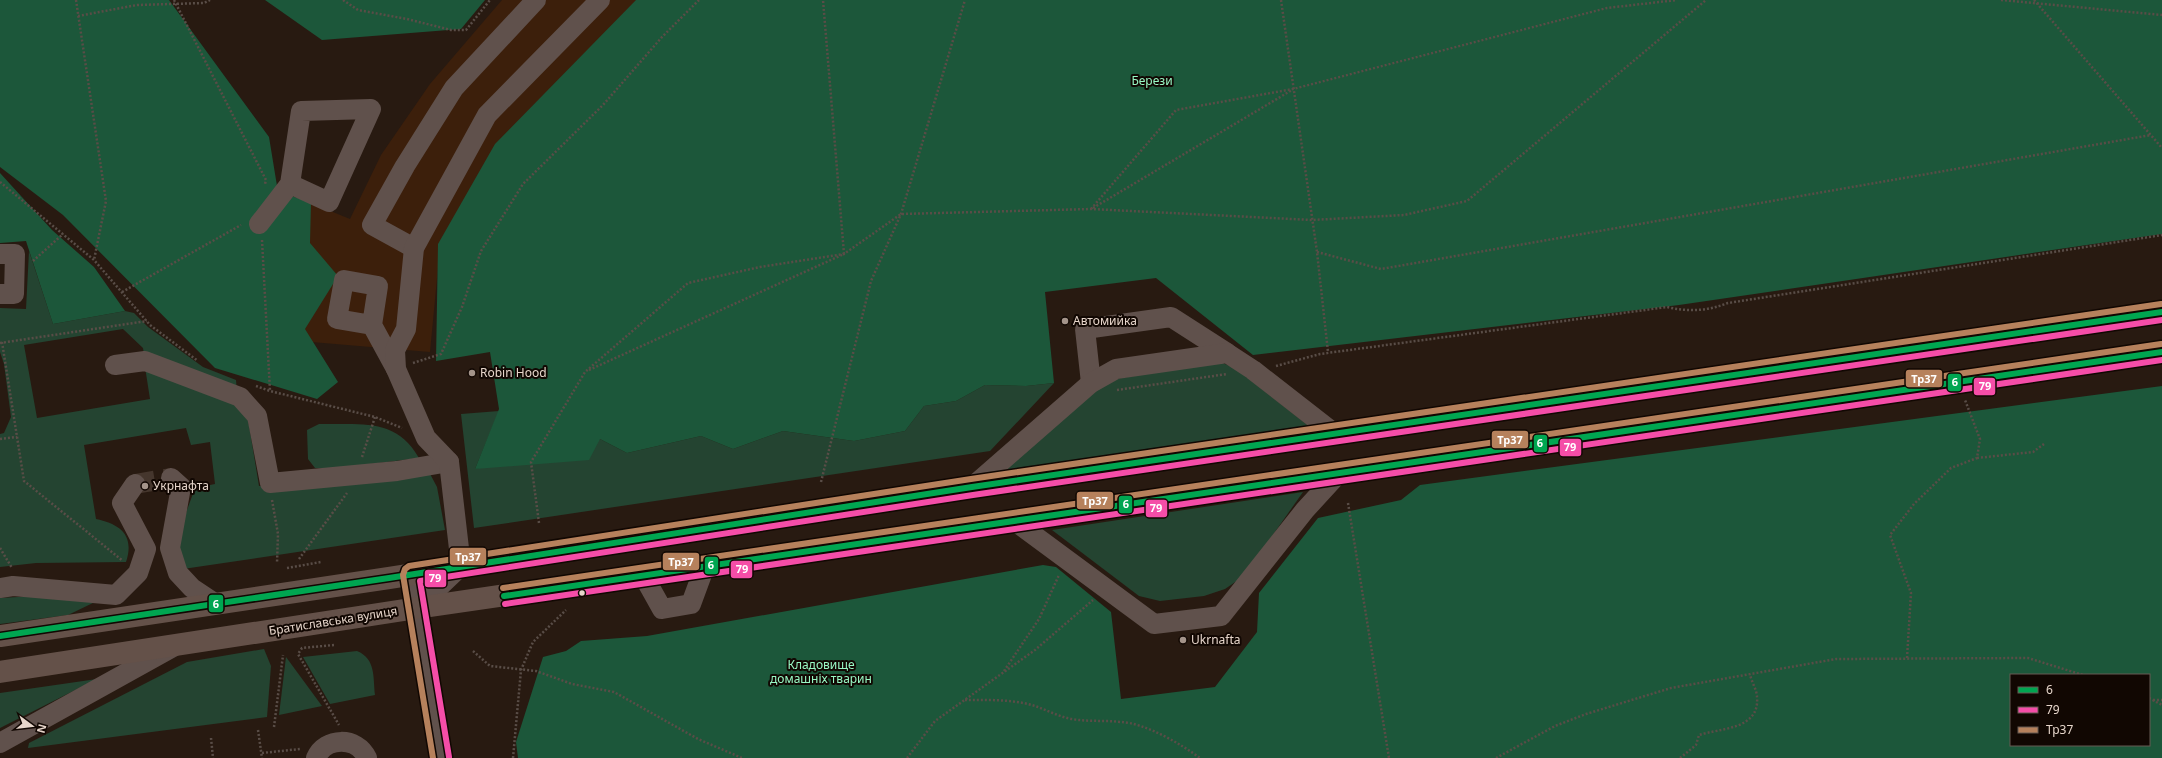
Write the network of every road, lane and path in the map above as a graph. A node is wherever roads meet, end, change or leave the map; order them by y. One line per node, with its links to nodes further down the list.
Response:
1 (76, 0): 18 (path)
2 (174, 0): 16 (path)
3 (210, 0): 16 (path)
4 (343, 0): 5 (path)
5 (490, 0)
6 (536, 0): 31 (street)
7 (600, 0): 31 (street)
8 (699, 0): 49 (path)
9 (823, 0): 34 (path)
10 (965, 0): 26 (path)
11 (1281, 0): 19 (path)
12 (1677, 0): 19 (path)
13 (1706, 0): 27 (path)
14 (2001, 0): 15 (path)
15 (2036, 1): 17 (path); 20 (path)
16 (175, 4): 18 (path); 24 (path)
17 (2162, 14)
18 (78, 16): 35 (path)
19 (1293, 90): 25 (path); 25 (path); 27 (path)
20 (2151, 136): 21 (path); 32 (path)
21 (2162, 148)
22 (0, 182): 29 (path)
23 (290, 184): 23 (street); 28 (street)
24 (265, 188)
25 (1091, 209): 26 (path); 27 (path)
26 (901, 214): 34 (path); 66 (path)
27 (1312, 220): 32 (path)
28 (259, 224): 37 (path); 55 (path)
29 (63, 234): 35 (path); 36 (path)
30 (2162, 235): 43 (path)
31 (414, 248): 49 (street)
32 (1317, 252): 43 (path)
33 (0, 254): 38 (street)
34 (844, 254): 50 (path); 50 (path)
35 (94, 260): 37 (path)
36 (28, 266)
37 (122, 292): 40 (path)
38 (0, 294)
39 (2162, 312): 57 (main road)
40 (147, 321): 42 (path); 47 (path)
41 (372, 325): 49 (street)
42 (1, 342): 58 (path)
43 (1328, 352): 48 (path)
44 (2162, 352): 64 (main road, Братиславська вулиця)
45 (1228, 353): 52 (street); 52 (street); 57 (street)
46 (115, 365): 67 (street)
47 (204, 366)
48 (1272, 367)
49 (396, 369): 59 (street)
50 (585, 372): 72 (path)
51 (1231, 373): 54 (path)
52 (1091, 383): 69 (street)
53 (250, 384): 55 (path)
54 (1116, 390)
55 (270, 392): 59 (path)
56 (1964, 398): 62 (path)
57 (1335, 434): 69 (main road)
58 (17, 437): 60 (path); 76 (path)
59 (426, 438): 63 (street)
60 (0, 439)
61 (2044, 444): 62 (path)
62 (1977, 458): 96 (path)
63 (449, 462): 67 (street); 78 (street)
64 (1338, 474): 71 (main road, Братиславська вулиця); 85 (street)
65 (171, 478): 87 (street)
66 (821, 482)
67 (270, 483): 77 (path)
68 (135, 484): 86 (street)
69 (972, 487): 78 (main road)
70 (1348, 503): 121 (path)
71 (1016, 522): 74 (street); 79 (main road, Братиславська вулиця)
72 (539, 523)
73 (0, 548): 81 (path)
74 (1067, 558): 85 (street); 99 (path)
75 (321, 562): 80 (path)
76 (125, 563)
77 (277, 563)
78 (461, 566): 82 (main road); 88 (street)
79 (705, 566): 83 (main road, Братиславська вулиця); 83 (street)
80 (287, 568)
81 (14, 572)
82 (411, 574): 87 (main road); 88 (street)
83 (643, 575): 88 (main road, Братиславська вулиця)
84 (0, 588): 86 (street)
85 (1107, 588): 99 (path)
86 (116, 595): 90 (street)
87 (216, 604): 90 (main road)
88 (417, 608): 93 (main road, Братиславська вулиця); 116 (street)
89 (566, 610): 97 (path)
90 (121, 618): 91 (main road)
91 (0, 636)
92 (334, 645): 106 (path)
93 (175, 646): 98 (main road, Братиславська вулиця); 110 (street)
94 (473, 651): 97 (path)
95 (283, 656): 107 (path)
96 (1907, 658): 100 (path); 101 (path)
97 (521, 670): 117 (path); 118 (path)
98 (0, 672)
99 (1003, 673): 103 (path)
100 (1750, 674): 122 (path); 123 (path)
101 (2080, 674)
102 (2151, 699): 104 (path); 105 (path)
103 (964, 700): 119 (path); 120 (path)
104 (2162, 700)
105 (2162, 706)
106 (334, 717)
107 (274, 727)
108 (258, 730): 111 (path)
109 (211, 738): 113 (path)
110 (0, 743)
111 (262, 753): 112 (path); 114 (path)
112 (320, 753): 115 (street)
113 (213, 758)
114 (262, 758)
115 (367, 758)
116 (441, 758)
117 (513, 758)
118 (742, 758)
119 (907, 758)
120 (1200, 758)
121 (1389, 758)
122 (1496, 758)
123 (1680, 758)

